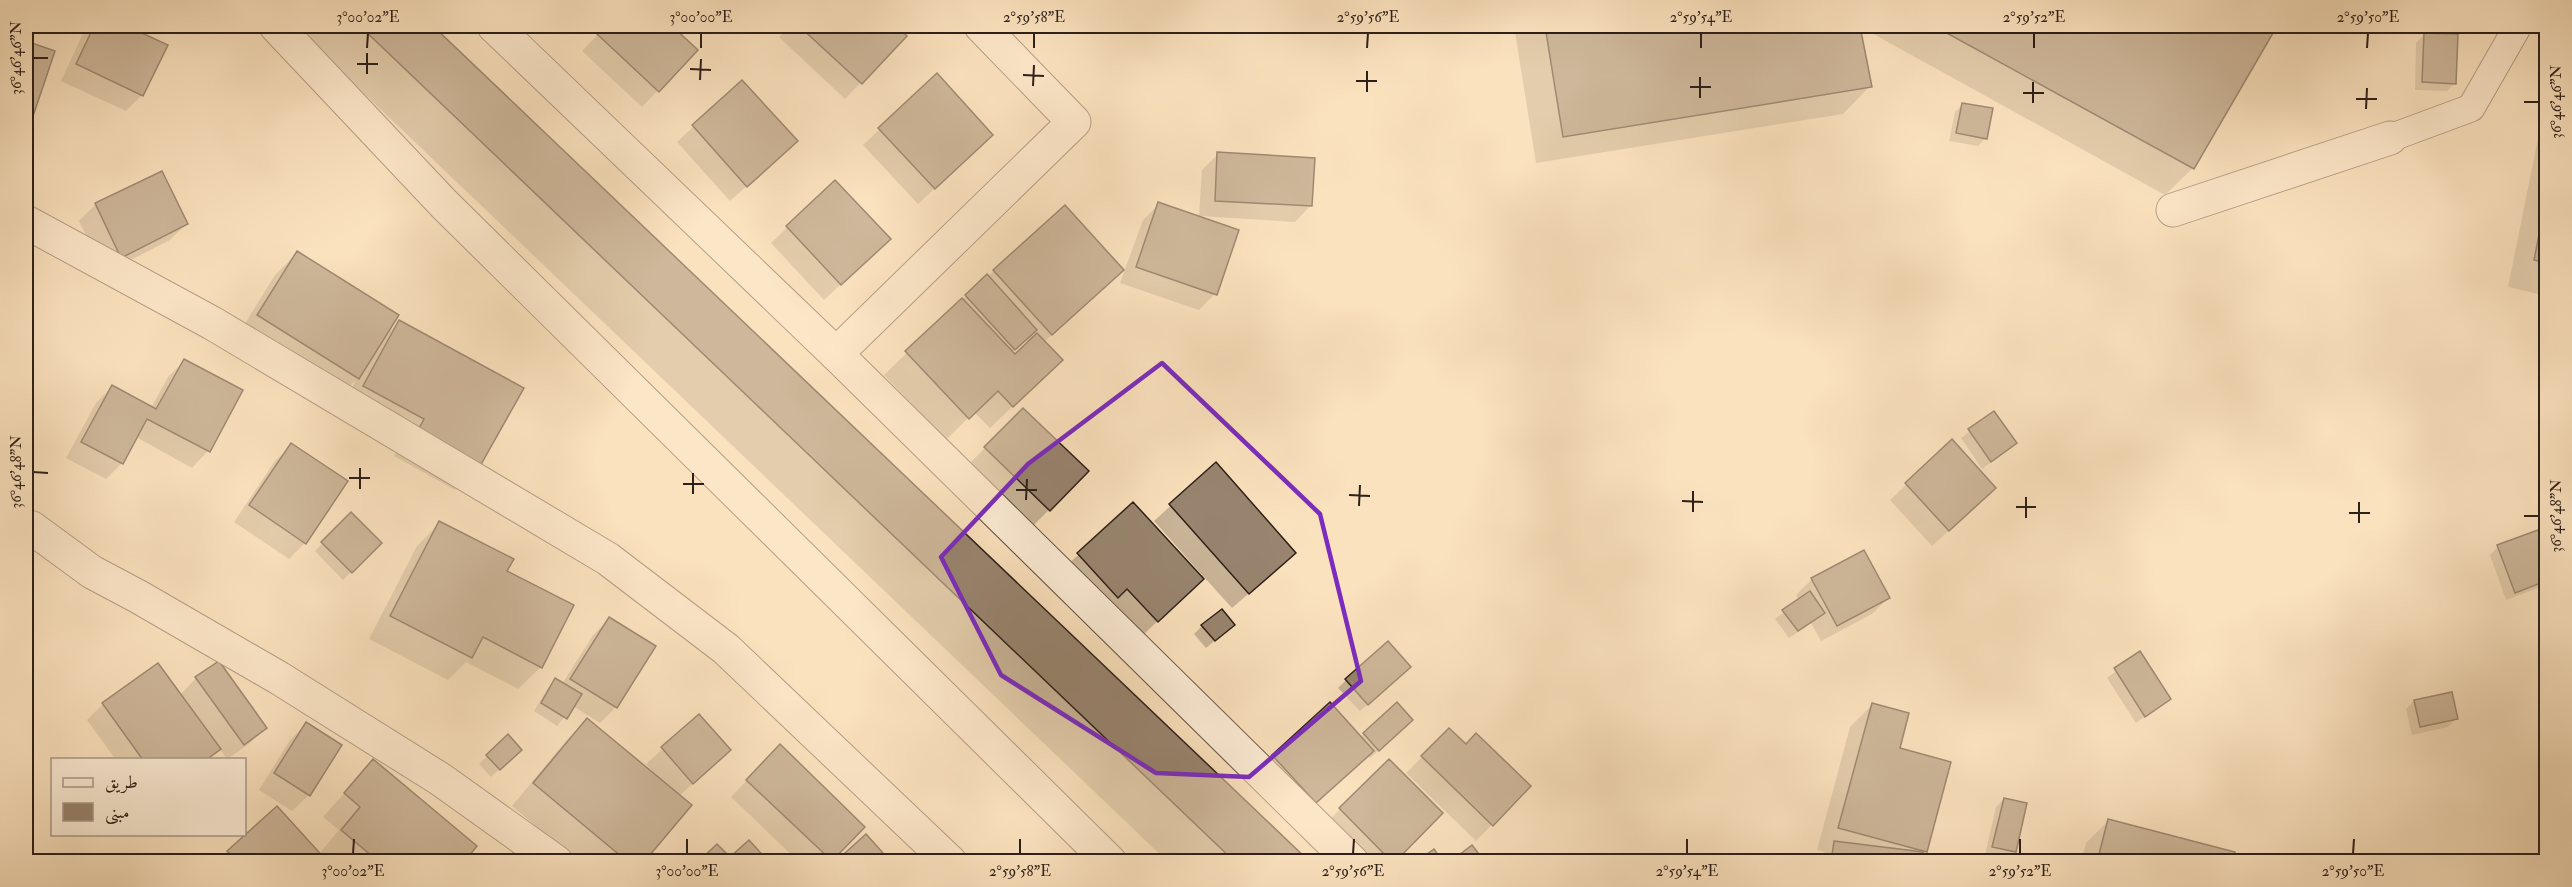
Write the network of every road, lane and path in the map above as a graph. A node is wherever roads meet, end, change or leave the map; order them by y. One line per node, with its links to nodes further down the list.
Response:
1 (276, 26): 12 (street)
2 (494, 26): 8 (street)
3 (981, 26): 8 (street)
4 (2518, 26): 5 (lane)
5 (2390, 138): 6 (street)
6 (2173, 210)
7 (26, 222): 11 (street)
8 (836, 354): 13 (street)
9 (26, 525): 10 (street)
10 (556, 861)
11 (950, 861)
12 (1110, 861)
13 (1352, 861)

